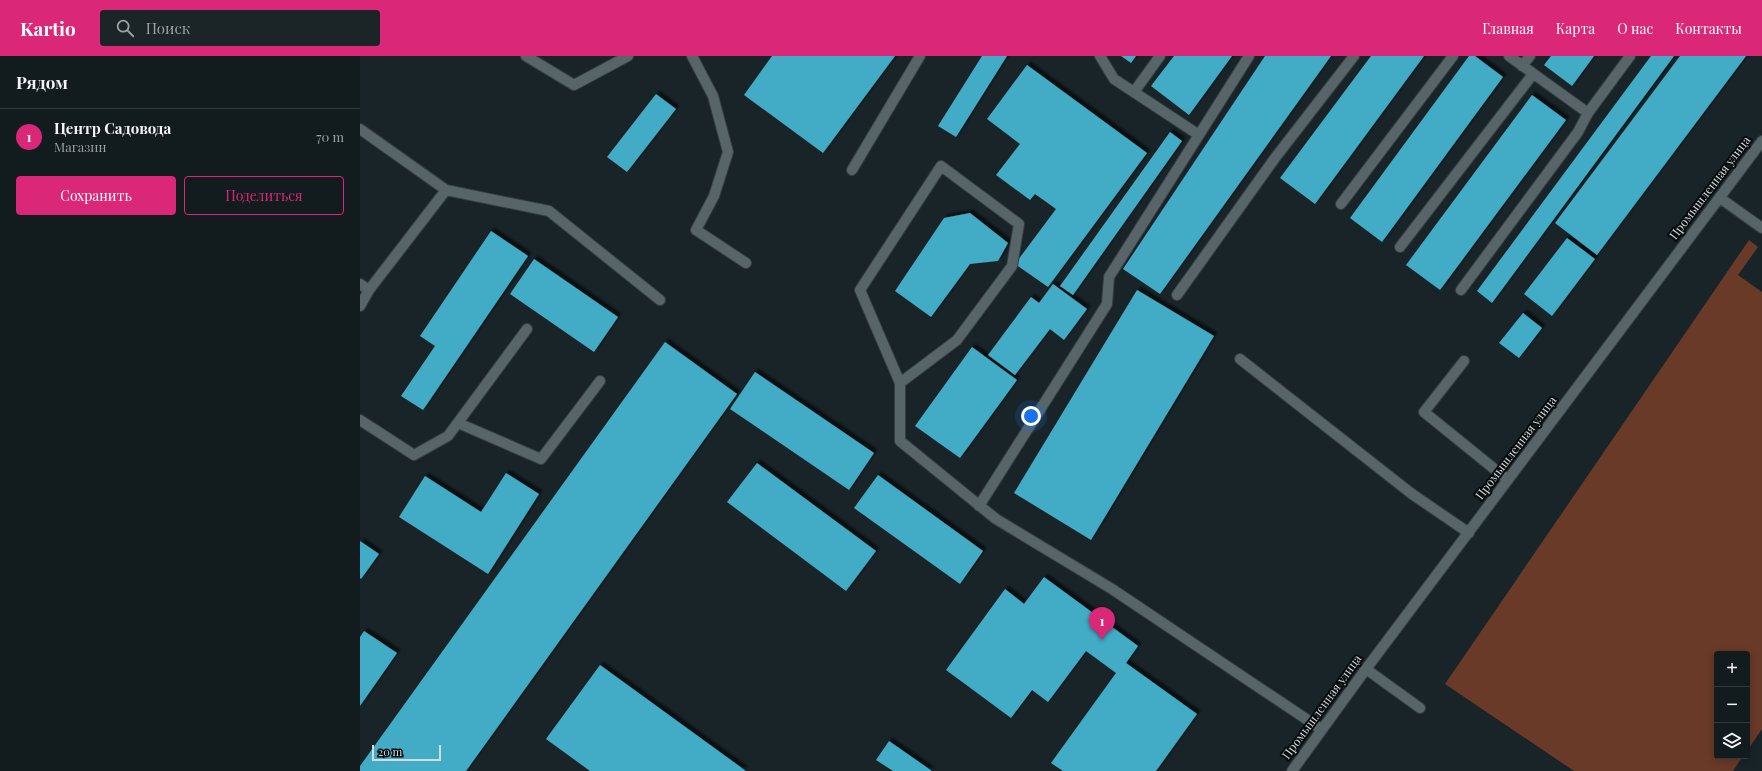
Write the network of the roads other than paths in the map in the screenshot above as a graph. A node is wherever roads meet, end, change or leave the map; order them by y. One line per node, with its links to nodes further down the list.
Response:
1 (526, 56): 2 (street)
2 (628, 56)
3 (692, 56): 26 (street)
4 (920, 56): 20 (street)
5 (1100, 56): 15 (street)
6 (1160, 56): 15 (street)
7 (1249, 56): 18 (street)
8 (1354, 56): 30 (street)
9 (1453, 56): 23 (street)
10 (1509, 56): 13 (street)
11 (1530, 56): 13 (street)
12 (1630, 56): 16 (street)
13 (1522, 66): 14 (street)
14 (1533, 74): 16 (street); 25 (street)
15 (1134, 92): 18 (street)
16 (1588, 113): 29 (street)
17 (360, 129): 21 (street)
18 (1199, 135): 41 (street)
19 (1762, 141): 22 (street, Промышленная улица)
20 (852, 170)
21 (446, 190): 28 (street); 31 (street)
22 (1720, 198): 24 (street); 40 (street, Промышленная улица)
23 (1341, 204)
24 (1762, 228)
25 (1400, 247)
26 (746, 263)
27 (360, 284): 28 (street)
28 (369, 290): 32 (street)
29 (1462, 290)
30 (1177, 295)
31 (660, 300)
32 (360, 306)
33 (527, 330): 39 (street)
34 (1240, 359): 42 (street)
35 (1464, 361): 40 (street)
36 (600, 381): 39 (street)
37 (900, 383): 37 (street); 41 (street)
38 (360, 420): 39 (street)
39 (458, 424)
40 (1508, 480): 42 (street, Промышленная улица)
41 (979, 506): 45 (street)
42 (1469, 533): 43 (street, Промышленная улица)
43 (1366, 669): 44 (street); 45 (street, Промышленная улица)
44 (1420, 708)
45 (1321, 729): 46 (street, Промышленная улица)
46 (1292, 771)

